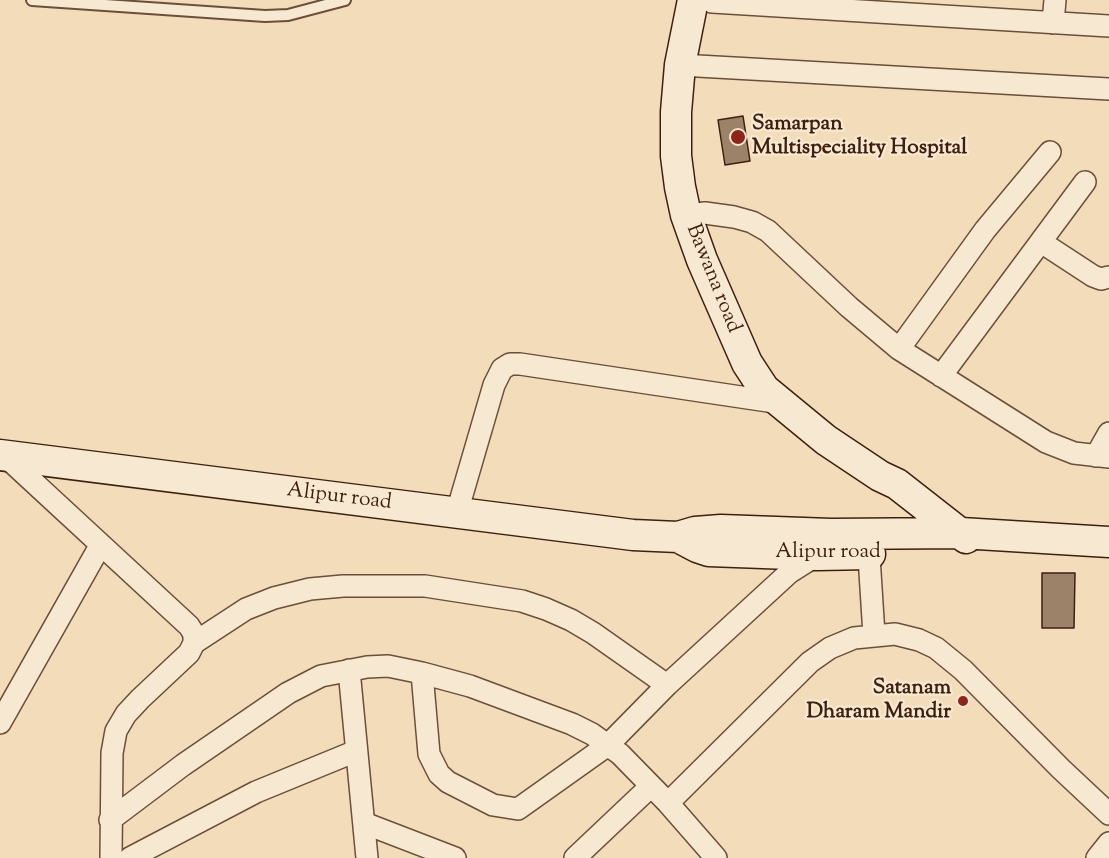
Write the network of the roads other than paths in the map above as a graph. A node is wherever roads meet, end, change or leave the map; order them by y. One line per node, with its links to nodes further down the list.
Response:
1 (32, 0): 2 (lane)
2 (345, 0)
3 (706, 0): 5 (street); 7 (street, Bawana road)
4 (1055, 0): 5 (street)
5 (1053, 23): 6 (street)
6 (1109, 26)
7 (689, 65): 8 (street); 11 (street, Bawana road)
8 (1109, 89)
9 (1050, 152): 14 (street)
10 (1085, 182): 12 (street)
11 (696, 214): 14 (street); 16 (street, Bawana road); 20 (street, Bawana road)
12 (1041, 242): 13 (street); 15 (street)
13 (1109, 277)
14 (899, 349): 15 (street)
15 (941, 376): 19 (street)
16 (781, 403): 20 (street, Bawana road); 21 (street)
17 (1109, 433): 19 (street)
18 (2, 455): 21 (street, Alipur road); 26 (street)
19 (1102, 456)
20 (897, 484): 23 (street, Bawana road)
21 (456, 512): 22 (street, Alipur road)
22 (678, 537): 25 (street, Alipur road); 27 (street, Alipur road)
23 (971, 542): 24 (street); 25 (street, Alipur road); 28 (street)
24 (1109, 542)
25 (868, 544): 27 (street, Alipur road); 29 (street)
26 (100, 546): 30 (street); 34 (street)
27 (817, 555): 33 (street)
28 (1109, 562)
29 (874, 635): 38 (street); 39 (street)
30 (194, 643): 33 (street); 40 (street)
31 (349, 670): 32 (street); 36 (street); 40 (street)
32 (422, 673): 35 (street); 35 (street)
33 (667, 686): 35 (street)
34 (0, 723)
35 (608, 746): 37 (street)
36 (357, 751): 41 (street); 44 (street)
37 (650, 787): 38 (street); 47 (street)
38 (668, 803): 48 (street)
39 (1109, 814)
40 (110, 820): 43 (street)
41 (364, 823): 45 (street); 46 (street)
42 (1109, 843): 49 (street)
43 (111, 858)
44 (130, 858)
45 (368, 858)
46 (454, 858)
47 (575, 858)
48 (716, 858)
49 (1096, 858)

